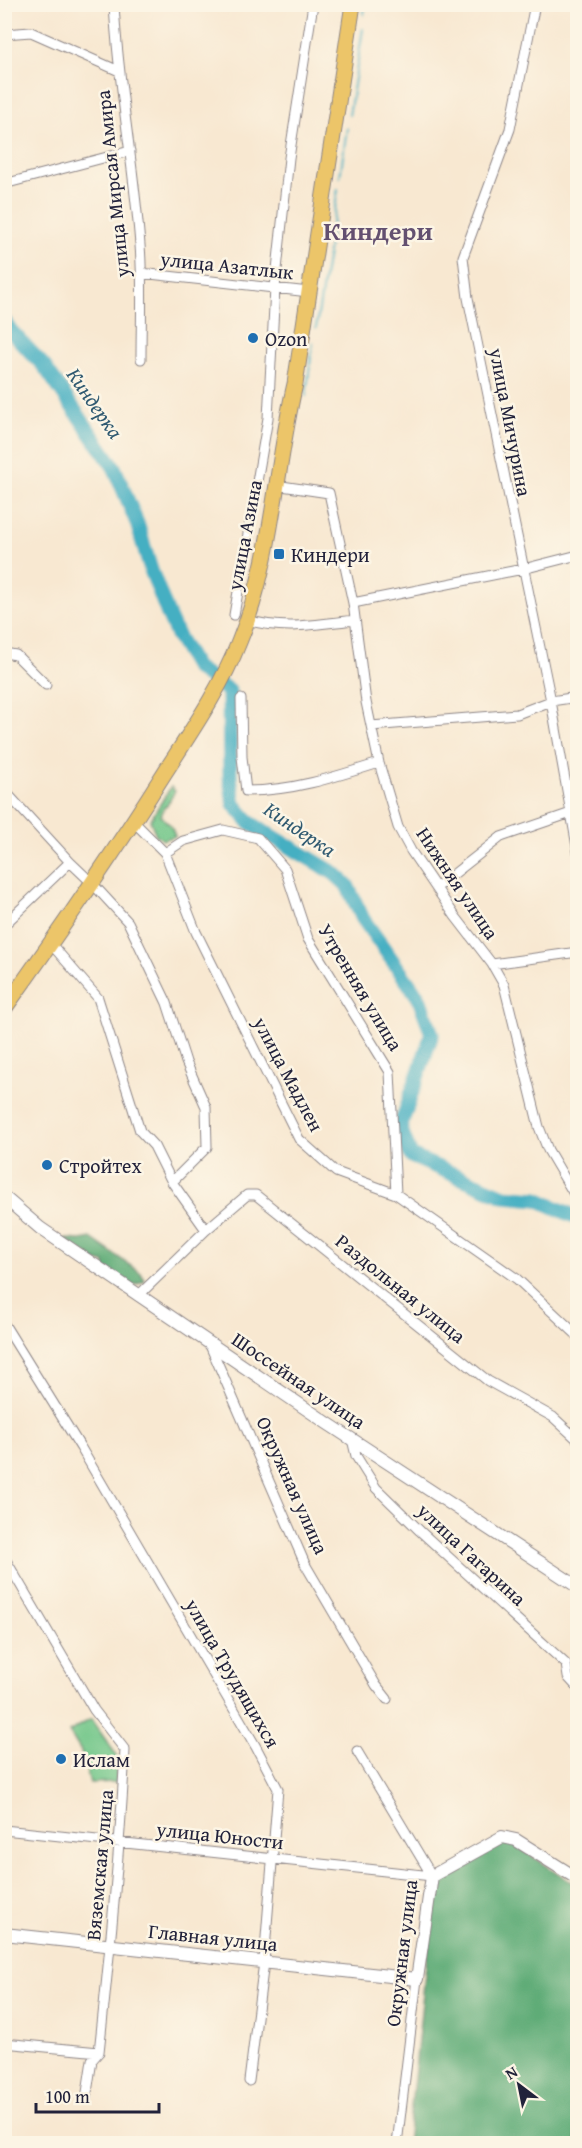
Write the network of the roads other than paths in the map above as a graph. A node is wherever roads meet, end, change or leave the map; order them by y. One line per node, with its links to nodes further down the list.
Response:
1 (114, 4): 6 (street, улица Мирсая Амира)
2 (313, 4): 10 (street)
3 (353, 4): 11 (main road, улица Азина)
4 (535, 4): 15 (street, улица Мичурина)
5 (4, 34): 6 (street)
6 (119, 71): 7 (street, улица Мирсая Амира)
7 (130, 151): 8 (street); 9 (street, улица Мирсая Амира)
8 (4, 184)
9 (141, 273): 10 (street, улица Азатлык); 12 (street, улица Мирсая Амира)
10 (276, 288): 11 (street, улица Азатлык); 17 (street)
11 (309, 292): 13 (main road, улица Азина)
12 (141, 359)
13 (275, 485): 16 (street, Нижняя улица); 17 (main road, улица Азина)
14 (578, 555): 15 (street)
15 (523, 569): 16 (street); 23 (street, улица Мичурина)
16 (353, 603): 18 (street, Нижняя улица)
17 (241, 617): 18 (street); 28 (main road, улица Азина)
18 (356, 620): 24 (street, Нижняя улица)
19 (4, 653): 20 (street)
20 (46, 685)
21 (578, 697): 23 (street)
22 (241, 699): 25 (street)
23 (551, 701): 24 (street); 27 (street, улица Мичурина)
24 (371, 726): 25 (street, Нижняя улица)
25 (379, 764): 33 (street, Нижняя улица)
26 (4, 790): 31 (street)
27 (571, 813): 29 (street, улица Мичурина); 33 (street)
28 (134, 822): 30 (street, улица Мадлен); 32 (main road, улица Азина)
29 (578, 852)
30 (165, 853): 40 (street, улица Мадлен); 40 (street, Утренняя улица)
31 (70, 862): 32 (street); 34 (street)
32 (92, 883): 35 (main road, улица Азина); 39 (street)
33 (436, 888): 37 (street, Нижняя улица)
34 (4, 925)
35 (51, 944): 38 (main road, улица Азина); 39 (street)
36 (578, 952): 37 (street)
37 (492, 964): 41 (street, Нижняя улица)
38 (4, 1009)
39 (172, 1182): 43 (street)
40 (396, 1194): 46 (street, улица Мадлен)
41 (574, 1194)
42 (4, 1197): 44 (street, Шоссейная улица)
43 (206, 1230): 44 (street, Раздольная улица); 49 (street, Раздольная улица)
44 (138, 1296): 47 (street, Шоссейная улица)
45 (4, 1324): 59 (street, улица Трудящихся)
46 (578, 1336)
47 (209, 1343): 48 (street, Шоссейная улица); 55 (street, Окружная улица)
48 (352, 1439): 50 (street, Шоссейная улица); 51 (street, улица Гагарина)
49 (578, 1440)
50 (376, 1455): 51 (street); 53 (street, Шоссейная улица)
51 (366, 1475): 54 (street, улица Гагарина)
52 (4, 1557): 58 (street, Вяземская улица)
53 (578, 1587)
54 (578, 1688)
55 (387, 1699)
56 (357, 1751): 60 (street, Окружная улица)
57 (4, 1830): 58 (street, улица Юности)
58 (121, 1843): 59 (street, улица Юности); 63 (street, Вяземская улица)
59 (273, 1859): 60 (street, улица Юности); 64 (street, улица Трудящихся)
60 (432, 1876): 61 (street); 65 (street, Окружная улица)
61 (578, 1879)
62 (4, 1934): 63 (street, Главная улица)
63 (111, 1945): 64 (street, Главная улица); 67 (street, Вяземская улица)
64 (264, 1962): 65 (street, Главная улица); 68 (street, улица Трудящихся)
65 (417, 1978): 70 (street, Окружная улица)
66 (4, 2043): 67 (street)
67 (99, 2052): 69 (street, Вяземская улица)
68 (249, 2081)
69 (86, 2099)
70 (396, 2144)

